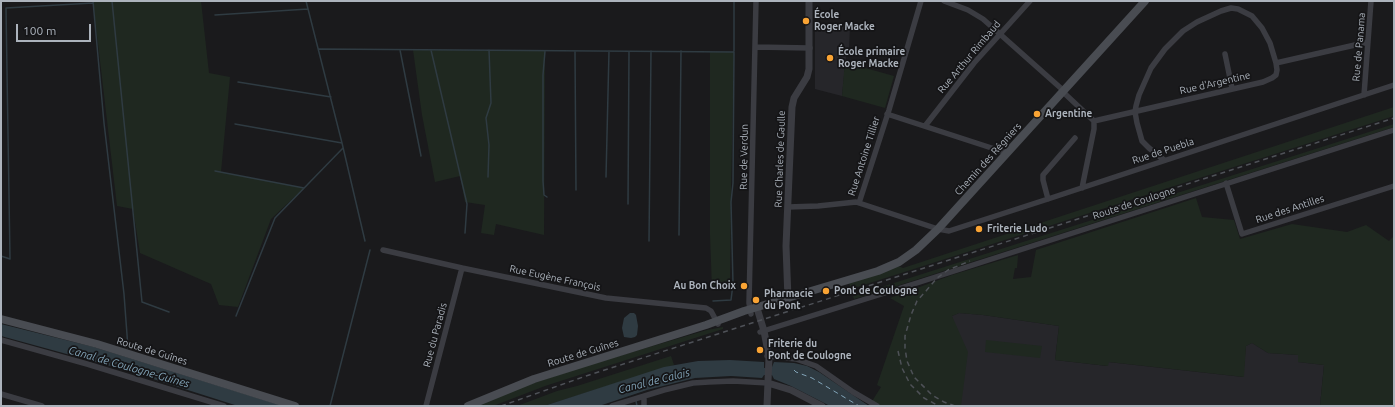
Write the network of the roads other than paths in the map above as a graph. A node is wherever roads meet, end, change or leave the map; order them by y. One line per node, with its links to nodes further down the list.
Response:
1 (756, 1): 12 (street, Rue de Verdun)
2 (809, 1): 13 (street, Rue Charles de Gaulle)
3 (920, 1): 21 (street, Rue Antoine Tillier)
4 (944, 1): 10 (street)
5 (1030, 1): 10 (street, Rue Arthur Rimbaud)
6 (1145, 1): 18 (main road, Chemin des Régniers)
7 (1234, 1): 9 (street)
8 (1372, 1): 11 (street, Rue de Panama)
9 (1234, 8): 15 (street); 20 (street)
10 (1000, 33): 18 (street); 23 (street, Rue Arthur Rimbaud)
11 (1368, 42): 15 (street); 19 (street, Rue de Panama)
12 (755, 47): 13 (street); 39 (street, Rue de Verdun)
13 (810, 48): 33 (street, Rue Charles de Gaulle)
14 (1224, 54): 17 (street)
15 (1276, 63): 17 (street, Rue d'Argentine)
16 (1394, 85): 19 (street, Rue de Puebla)
17 (1232, 88): 20 (street, Rue d'Argentine)
18 (1063, 92): 22 (street); 26 (main road, Chemin des Régniers)
19 (1364, 94): 27 (street, Rue de Puebla)
20 (1135, 112): 22 (street, Rue d'Argentine); 27 (street)
21 (887, 114): 23 (street); 32 (street, Rue Antoine Tillier)
22 (1094, 121): 30 (street)
23 (925, 126): 26 (street)
24 (1394, 130): 28 (street, Route de Coulogne)
25 (1075, 138): 31 (street)
26 (1007, 153): 34 (main road, Chemin des Régniers)
27 (1164, 160): 30 (street, Rue de Puebla)
28 (1226, 183): 29 (street, Rue des Antilles); 42 (street, Route de Coulogne)
29 (1394, 186)
30 (1082, 188): 31 (street, Rue de Puebla)
31 (1048, 199): 34 (street, Rue de Puebla)
32 (859, 203): 33 (street); 34 (street)
33 (788, 207): 38 (street, Rue Charles de Gaulle)
34 (938, 229): 37 (main road, Chemin des Régniers)
35 (383, 250): 36 (street, Rue Eugène François)
36 (462, 268): 41 (street, Rue Eugène François); 51 (street, Rue du Paradis)
37 (818, 290): 38 (main road, Chemin des Régniers); 39 (main road, Chemin des Régniers)
38 (788, 299): 39 (main road, Chemin des Régniers)
39 (754, 311): 41 (main road, Route de Guînes); 42 (street)
40 (1, 319): 50 (main road, Route de Guînes)
41 (717, 323): 52 (main road, Route de Guînes)
42 (762, 331): 44 (street)
43 (1, 340): 49 (street)
44 (768, 359): 45 (street); 57 (street)
45 (768, 381): 47 (street); 55 (street); 56 (street)
46 (1, 394): 48 (street)
47 (644, 396): 53 (street); 54 (street)
48 (42, 406)
49 (221, 406)
50 (295, 406)
51 (426, 406)
52 (468, 406)
53 (612, 406)
54 (644, 406)
55 (767, 406)
56 (822, 406)
57 (877, 406)

